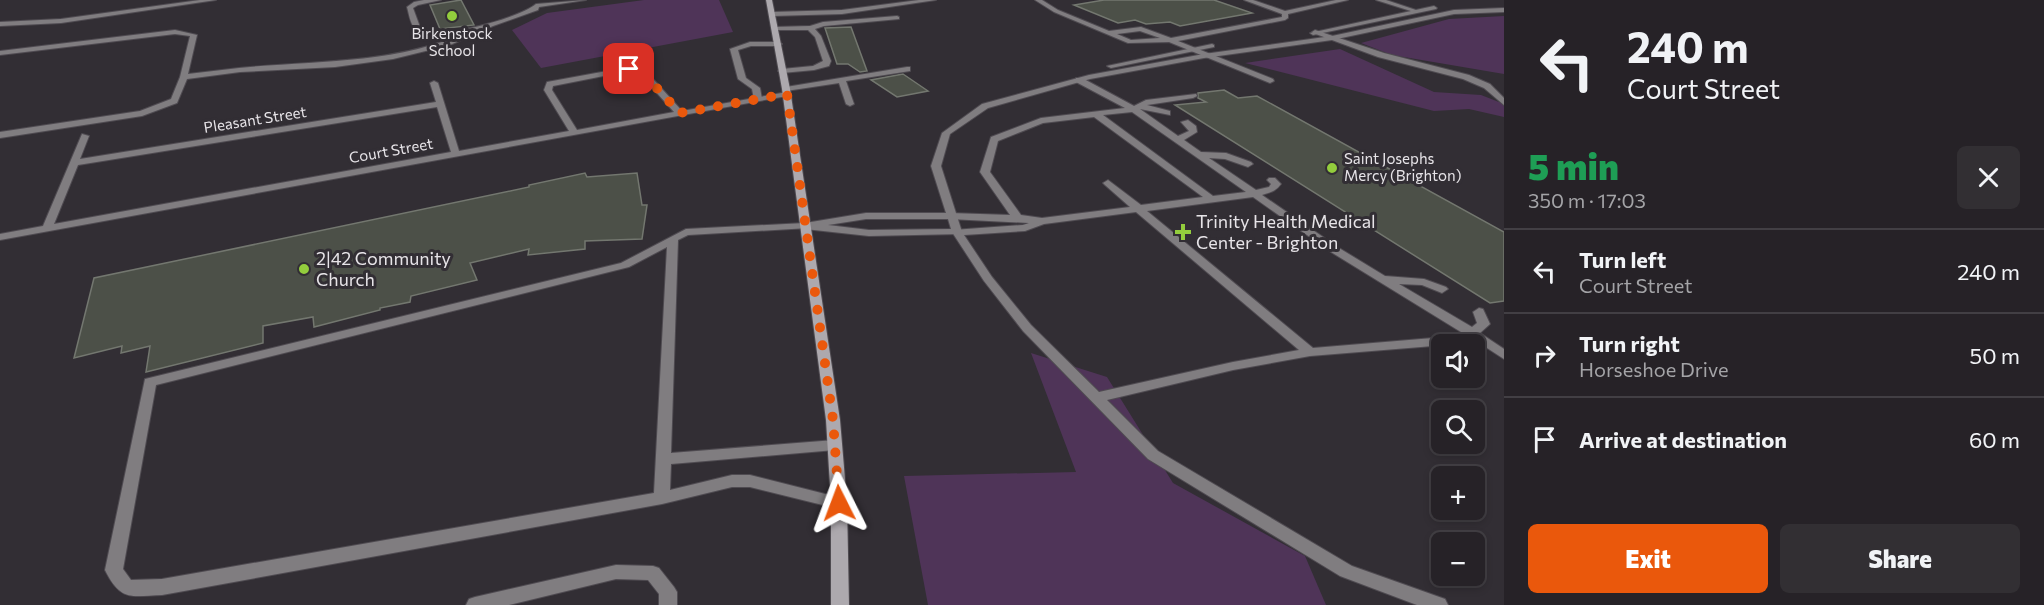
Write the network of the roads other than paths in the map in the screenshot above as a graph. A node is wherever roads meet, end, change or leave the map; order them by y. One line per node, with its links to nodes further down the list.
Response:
1 (213, 0): 21 (street)
2 (438, 0): 22 (street)
3 (530, 0): 14 (street)
4 (583, 0): 11 (street)
5 (933, 0): 15 (street)
6 (1038, 0): 26 (street)
7 (1247, 0): 12 (street)
8 (1274, 0): 12 (street)
9 (1345, 0): 18 (street)
10 (1379, 0): 17 (street)
11 (571, 1): 14 (street)
12 (1257, 3): 18 (street)
13 (1504, 4): 17 (street)
14 (536, 6): 22 (street)
15 (771, 7): 23 (main road)
16 (1504, 9): 19 (street)
17 (1416, 11): 19 (street); 25 (street)
18 (1285, 13): 28 (street)
19 (1433, 16): 27 (street)
20 (897, 18): 24 (street)
21 (0, 24)
22 (490, 25): 37 (street)
23 (775, 28): 24 (street); 30 (main road)
24 (810, 28): 36 (street)
25 (1315, 32): 27 (street); 29 (street)
26 (1108, 33): 28 (street); 28 (street)
27 (1332, 38): 34 (street); 45 (street)
28 (1170, 40): 32 (street)
29 (1236, 43)
30 (778, 44): 36 (main road); 44 (street)
31 (1224, 44): 32 (street)
32 (1191, 50): 34 (street); 38 (street)
33 (0, 53): 37 (street)
34 (1204, 56): 38 (street); 40 (street)
35 (908, 69): 39 (street, Court Street)
36 (782, 70): 42 (main road)
37 (184, 77): 54 (street)
38 (1084, 79): 48 (street); 66 (street)
39 (842, 80): 42 (street, Court Street); 47 (street)
40 (1270, 81)
41 (434, 83): 46 (street)
42 (786, 91): 44 (street, Court Street); 69 (main road)
43 (1193, 96): 48 (street)
44 (758, 99): 49 (street, Court Street)
45 (1504, 103)
46 (440, 104): 57 (street); 59 (street, Pleasant Street)
47 (850, 104)
48 (1137, 107): 50 (street); 51 (street); 56 (street)
49 (680, 113): 53 (street, Court Street); 53 (street)
50 (1167, 113)
51 (1096, 114): 64 (street); 67 (street)
52 (1185, 122): 56 (street)
53 (575, 133): 57 (street, Court Street)
54 (0, 135)
55 (85, 136): 59 (street)
56 (1177, 140): 58 (street)
57 (456, 154): 70 (street, Court Street)
58 (1197, 154): 60 (street); 63 (street)
59 (74, 163): 70 (street)
60 (1248, 164)
61 (1272, 180): 63 (street)
62 (1108, 183): 65 (street)
63 (1253, 194): 64 (street); 74 (street)
64 (1210, 199): 65 (street)
65 (1136, 209): 68 (street); 78 (street)
66 (950, 216): 67 (street); 69 (street); 71 (street)
67 (1018, 218): 68 (street)
68 (1042, 221): 71 (street)
69 (805, 226): 71 (street); 73 (street); 81 (main road)
70 (47, 229): 72 (street, Court Street)
71 (957, 232): 80 (street)
72 (0, 237)
73 (673, 239): 82 (street); 83 (street)
74 (1383, 279): 75 (street); 77 (street)
75 (1442, 290)
76 (1479, 312): 77 (street)
77 (1472, 333): 78 (street); 79 (street)
78 (1310, 352): 80 (street)
79 (1504, 355)
80 (1096, 398): 88 (street)
81 (835, 445): 82 (street); 84 (main road)
82 (663, 459): 83 (street)
83 (662, 498): 84 (street)
84 (839, 503): 87 (main road)
85 (476, 605): 86 (street)
86 (668, 605)
87 (840, 605)
88 (1439, 605)

